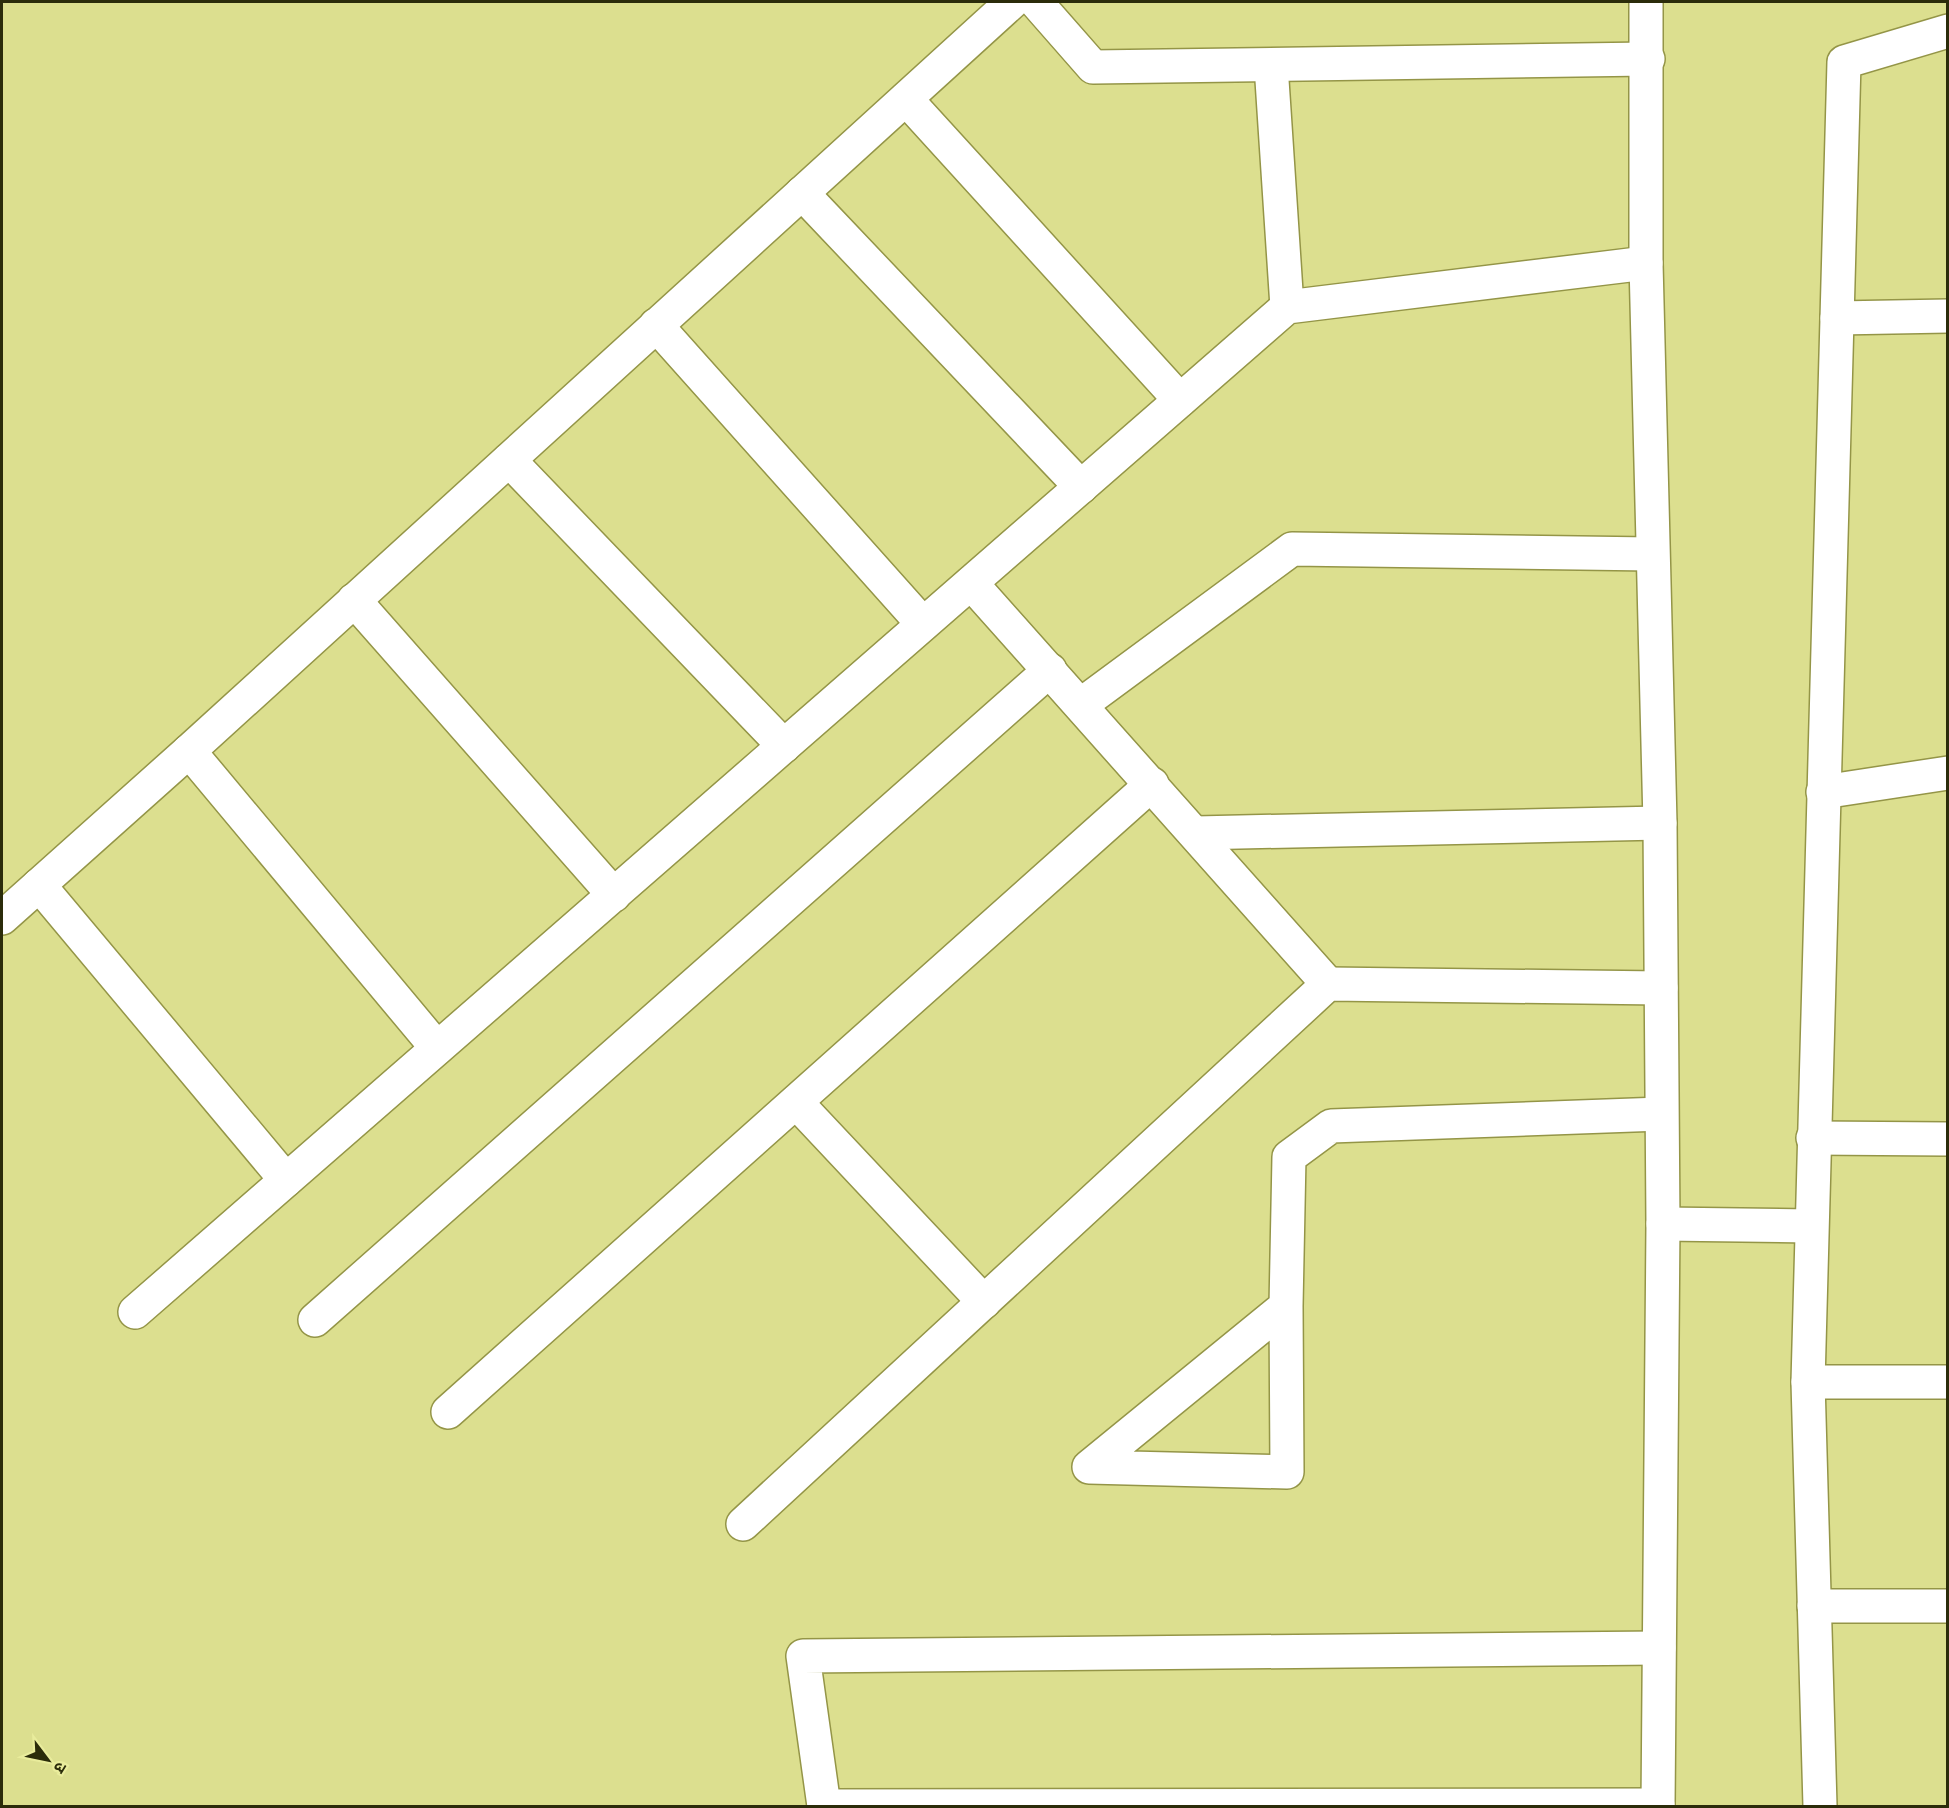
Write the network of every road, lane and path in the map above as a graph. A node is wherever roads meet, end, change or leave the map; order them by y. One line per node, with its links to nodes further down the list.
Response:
1 (1012, 2): 7 (street)
2 (1036, 2): 6 (street)
3 (1646, 2): 5 (street)
4 (1947, 31): 12 (street)
5 (1647, 59): 6 (street); 9 (street)
6 (1271, 65): 10 (street)
7 (906, 99): 8 (street); 14 (street)
8 (802, 193): 13 (street); 16 (street)
9 (1646, 262): 10 (street); 17 (street)
10 (1287, 307): 14 (street)
11 (1947, 316): 12 (street)
12 (1837, 318): 27 (street)
13 (656, 325): 15 (street); 20 (street)
14 (1180, 400): 16 (street)
15 (509, 460): 19 (street); 23 (street)
16 (1081, 487): 18 (street)
17 (1652, 554): 22 (street); 28 (street)
18 (971, 583): 20 (street); 21 (street)
19 (354, 600): 24 (street); 31 (street)
20 (923, 624): 23 (street)
21 (1050, 670): 22 (street); 46 (street)
22 (1082, 704): 26 (street)
23 (784, 746): 31 (street)
24 (189, 751): 30 (street); 35 (street)
25 (1947, 773): 27 (street)
26 (1152, 784): 29 (street); 36 (street)
27 (1823, 792): 38 (street)
28 (1660, 824): 29 (street); 34 (street)
29 (1196, 833): 33 (street)
30 (39, 885): 32 (street); 40 (street)
31 (614, 895): 35 (street)
32 (2, 918)
33 (1328, 984): 34 (street); 43 (street)
34 (1661, 988): 37 (street)
35 (437, 1048): 40 (street)
36 (796, 1102): 43 (street); 49 (street)
37 (1661, 1114): 41 (street); 44 (street)
38 (1813, 1138): 39 (street); 42 (street)
39 (1947, 1139)
40 (286, 1180): 45 (street)
41 (1663, 1224): 42 (street); 53 (street)
42 (1810, 1226): 47 (street)
43 (984, 1302): 50 (street)
44 (1286, 1306): 44 (street)
45 (135, 1312)
46 (315, 1320)
47 (1808, 1382): 48 (street); 51 (street)
48 (1947, 1382)
49 (448, 1412)
50 (743, 1524)
51 (1814, 1606): 52 (street); 57 (street)
52 (1947, 1606)
53 (1659, 1648): 54 (street); 56 (street)
54 (824, 1806): 55 (street)
55 (1420, 1806): 56 (street)
56 (1658, 1806)
57 (1820, 1806)

